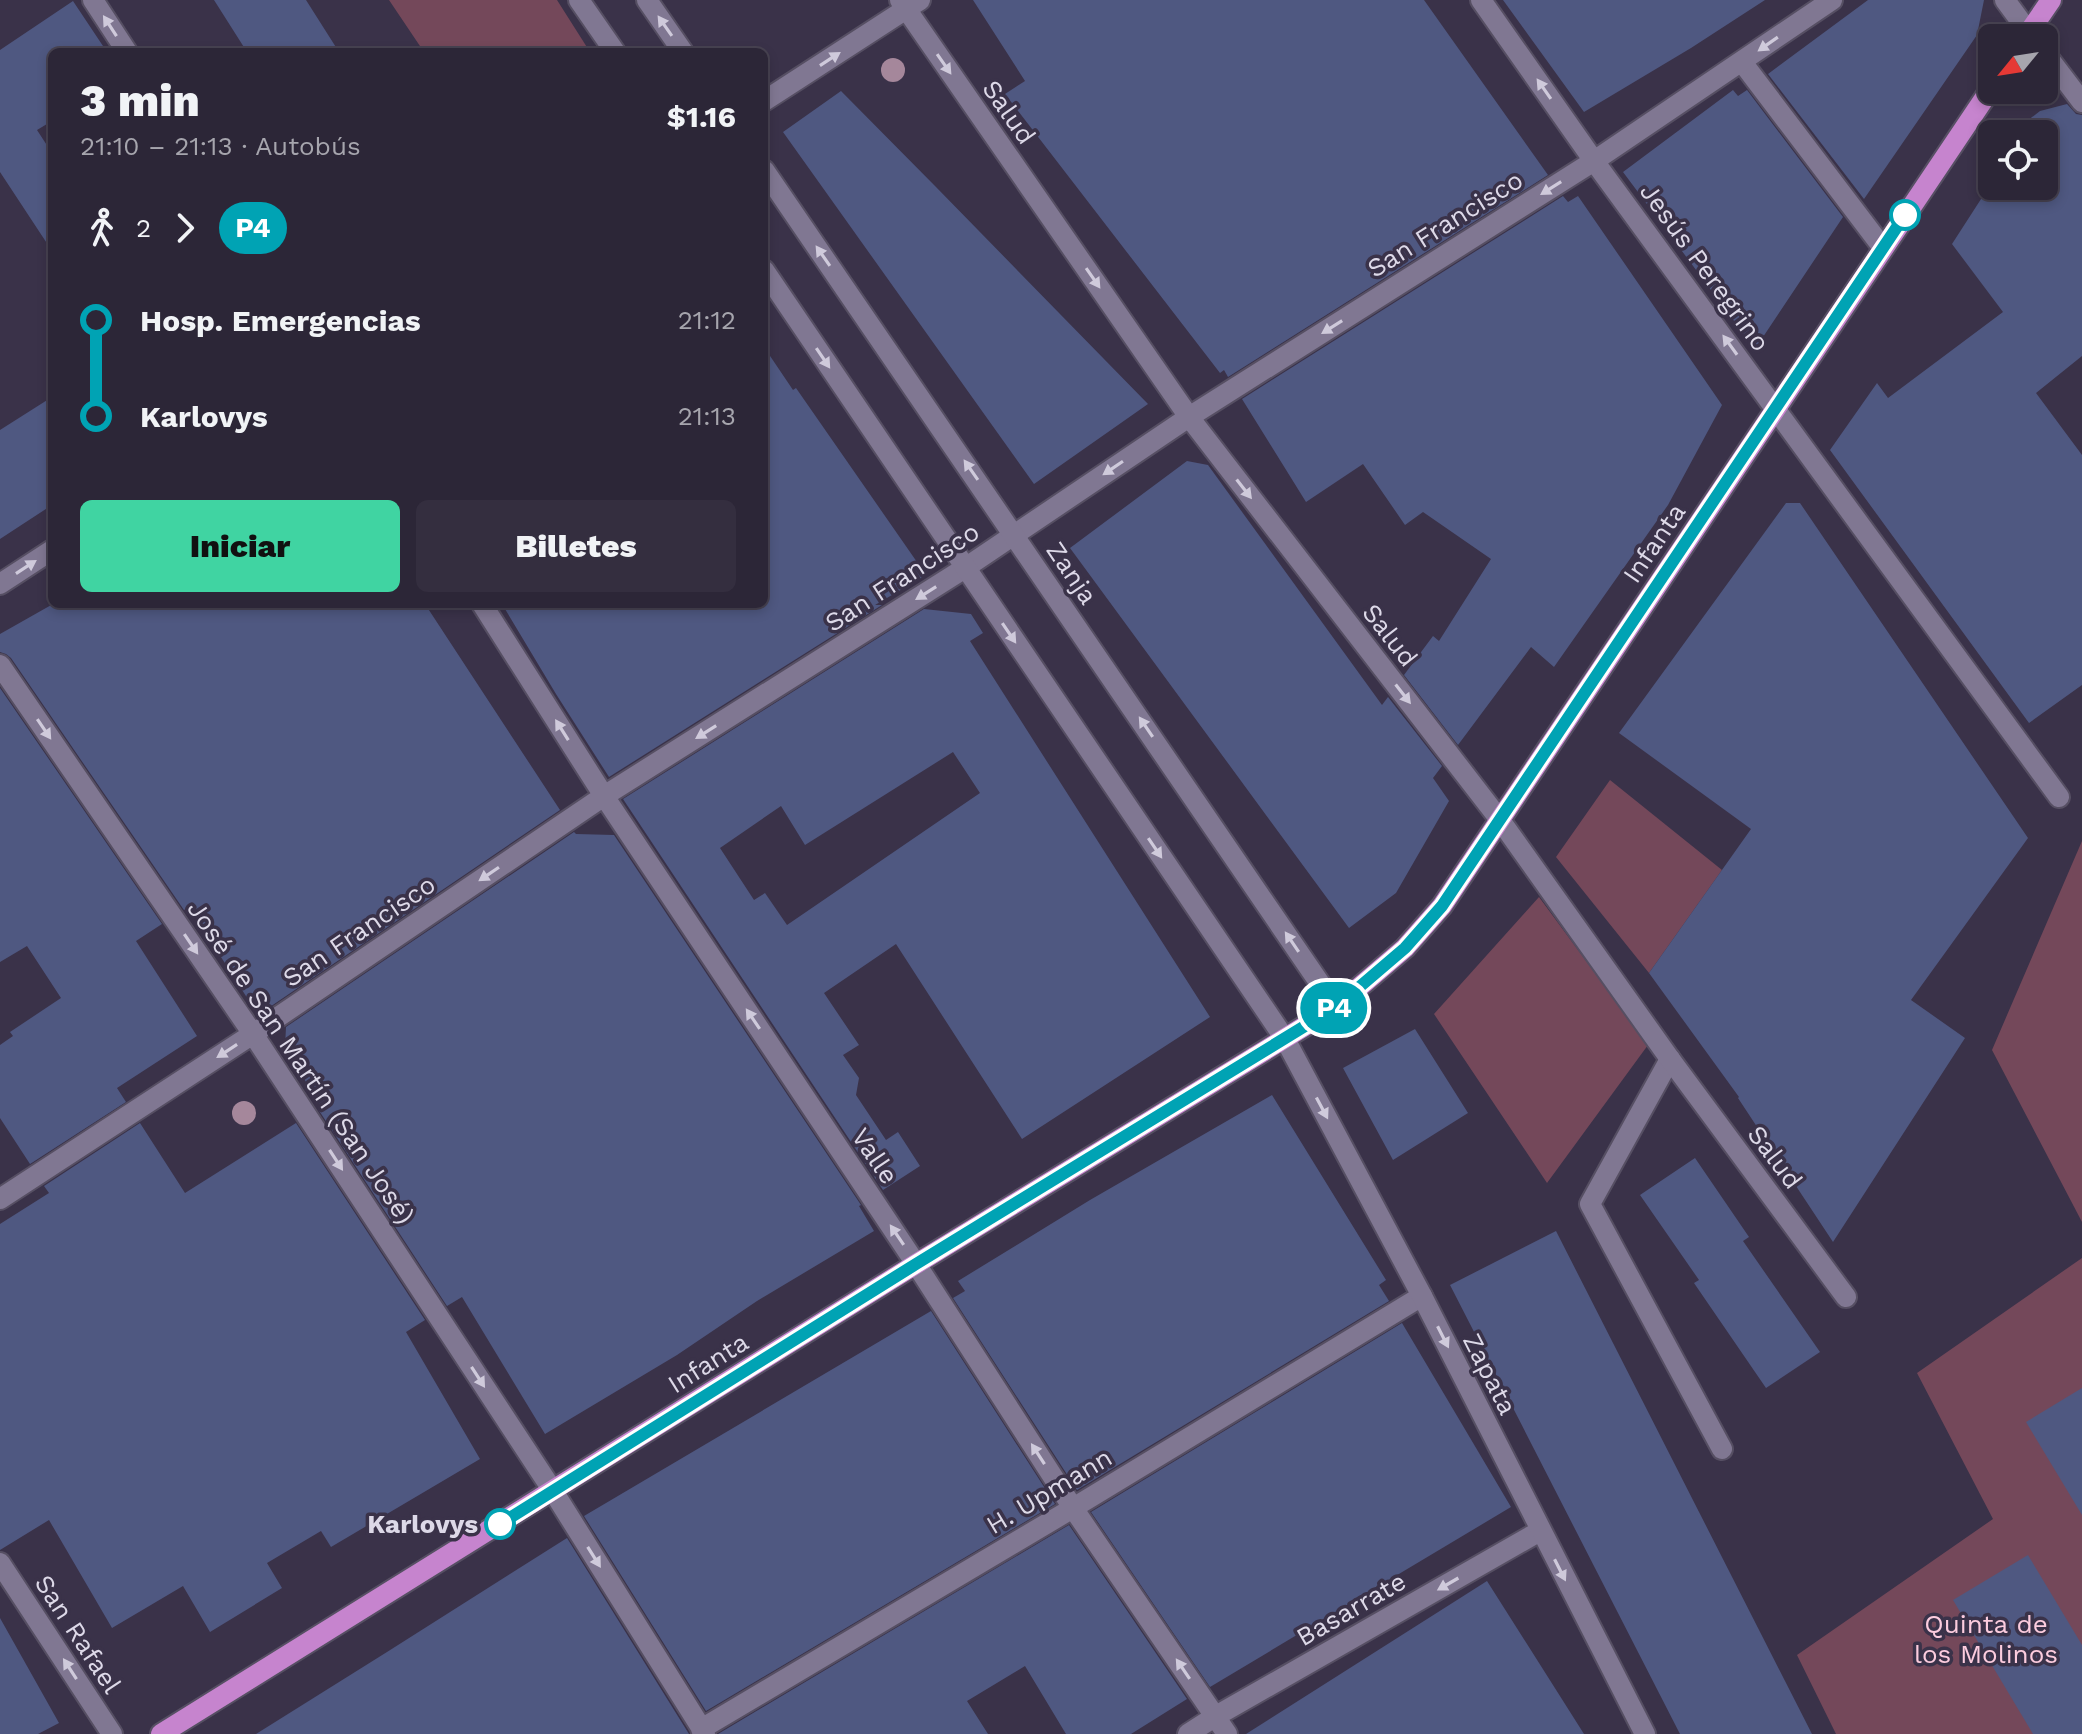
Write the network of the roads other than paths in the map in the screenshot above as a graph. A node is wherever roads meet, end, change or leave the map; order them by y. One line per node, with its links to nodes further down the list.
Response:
1 (93, 0): 11 (street, one-way to 1)
2 (579, 0): 12 (street)
3 (647, 0): 13 (street, one-way to 3)
4 (1481, 0): 19 (street, Jesús Peregrino, one-way to 4)
5 (1832, 0): 14 (street, San Francisco, one-way to 14)
6 (2005, 0): 9 (street)
7 (2051, 0): 10 (main road)
8 (909, 3): 16 (street, one-way to 8); 24 (street, Salud, one-way to 24)
9 (2021, 24)
10 (2036, 24)
11 (124, 48)
12 (612, 48)
13 (680, 48)
14 (1742, 62): 19 (street, San Francisco); 21 (street)
15 (2058, 70): 17 (street)
16 (768, 98)
17 (2082, 102)
18 (1980, 104): 21 (main road, Infanta)
19 (1594, 161): 23 (street, Jesús Peregrino, one-way to 19); 24 (street, San Francisco, one-way to 24)
20 (768, 176): 25 (street, Zanja, one-way to 20)
21 (1883, 248): 23 (main road, Infanta)
22 (768, 276): 27 (street, one-way to 27)
23 (1776, 407): 32 (street, Jesús Peregrino); 33 (main road, Infanta)
24 (1189, 417): 25 (street, San Francisco, one-way to 25); 33 (street, Salud, one-way to 33)
25 (1015, 535): 27 (street, San Francisco); 34 (street, Zanja, one-way to 25)
26 (48, 553): 28 (street, one-way to 26)
27 (965, 568): 31 (street, San Francisco, one-way to 31); 36 (street, one-way to 36)
28 (0, 584)
29 (485, 608): 31 (street, Valle, one-way to 29)
30 (0, 665): 35 (street, José de San Martín (San José), one-way to 35)
31 (604, 796): 35 (street, San Francisco, one-way to 35); 39 (street, Valle, one-way to 31)
32 (2059, 797)
33 (1500, 820): 34 (main road, Infanta); 37 (street, Salud)
34 (1336, 1007): 36 (main road, Infanta)
35 (253, 1034): 38 (street, San Francisco, one-way to 38); 43 (street, José de San Martín (San José), one-way to 43)
36 (1285, 1039): 39 (main road, Infanta); 40 (street, Zapata, one-way to 40)
37 (1670, 1059): 41 (street, Salud); 42 (street)
38 (0, 1199)
39 (916, 1264): 43 (main road, Infanta); 44 (street, Valle, one-way to 39)
40 (1422, 1296): 44 (street, H. Upmann); 45 (street, Zapata, one-way to 45)
41 (1846, 1297)
42 (1722, 1449)
43 (553, 1491): 48 (street, José de San Martín (San José), one-way to 48); 50 (main road, Infanta)
44 (1073, 1508): 47 (street, Valle, one-way to 44); 48 (street, H. Upmann)
45 (1540, 1531): 47 (street, Basarrate, one-way to 47); 53 (street, Zapata, one-way to 53)
46 (0, 1563): 49 (street, San Rafael, one-way to 46)
47 (1216, 1716): 51 (street, Basarrate); 52 (street, Valle)
48 (703, 1731)
49 (112, 1734)
50 (161, 1734)
51 (1188, 1734)
52 (1227, 1734)
53 (1645, 1734)

